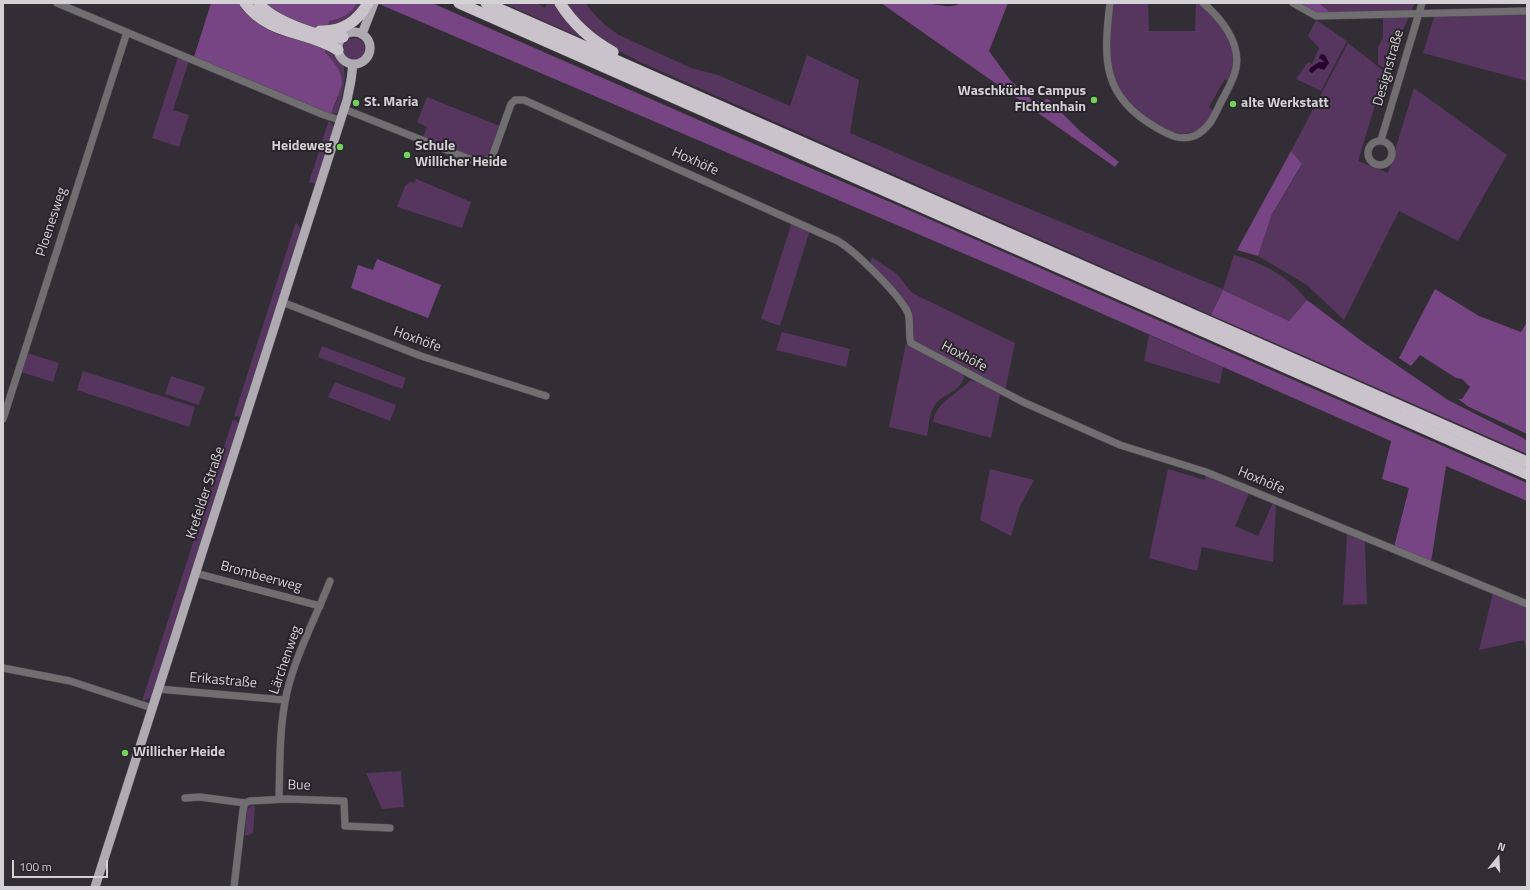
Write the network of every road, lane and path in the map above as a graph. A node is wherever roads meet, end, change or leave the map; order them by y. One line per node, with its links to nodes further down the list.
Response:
1 (57, 3): 17 (street)
2 (245, 3): 20 (highway)
3 (259, 3): 16 (highway)
4 (368, 3): 16 (highway)
5 (374, 3): 18 (main road)
6 (452, 3): 13 (highway)
7 (486, 3): 22 (highway)
8 (560, 3): 22 (highway)
9 (1110, 3): 10 (street)
10 (1203, 3)
11 (1293, 3): 15 (street)
12 (1422, 3): 15 (street, Designstraße)
13 (463, 5): 30 (highway)
14 (1527, 11): 15 (street)
15 (1418, 15): 25 (street, Designstraße)
16 (298, 27): 19 (highway)
17 (127, 32): 24 (street); 28 (street, Ploenesweg)
18 (362, 34): 19 (main road); 21 (main road)
19 (343, 37): 20 (main road)
20 (338, 50): 21 (main road)
21 (353, 64): 23 (main road, Krefelder Straße)
22 (653, 76): 29 (highway)
23 (344, 108): 24 (main road, Krefelder Straße); 33 (street, Hoxhöfe)
24 (340, 120): 26 (main road, Krefelder Straße)
25 (1381, 140)
26 (282, 302): 27 (street, Hoxhöfe); 31 (main road, Krefelder Straße)
27 (546, 396)
28 (3, 419)
29 (1527, 462)
30 (1527, 474)
31 (195, 573): 34 (street, Brombeerweg); 36 (main road, Krefelder Straße)
32 (330, 581): 34 (street, Lärchenweg)
33 (1527, 604)
34 (320, 606): 37 (street, Lärchenweg)
35 (3, 668): 38 (street)
36 (158, 689): 37 (street, Erikastraße); 38 (main road, Krefelder Straße)
37 (285, 700): 40 (street, Lärchenweg)
38 (152, 708): 43 (main road, Krefelder Straße)
39 (185, 798): 41 (street, Bue)
40 (279, 799): 41 (street, Bue); 42 (street, Bue)
41 (245, 803): 44 (street)
42 (390, 828)
43 (95, 887)
44 (234, 887)

